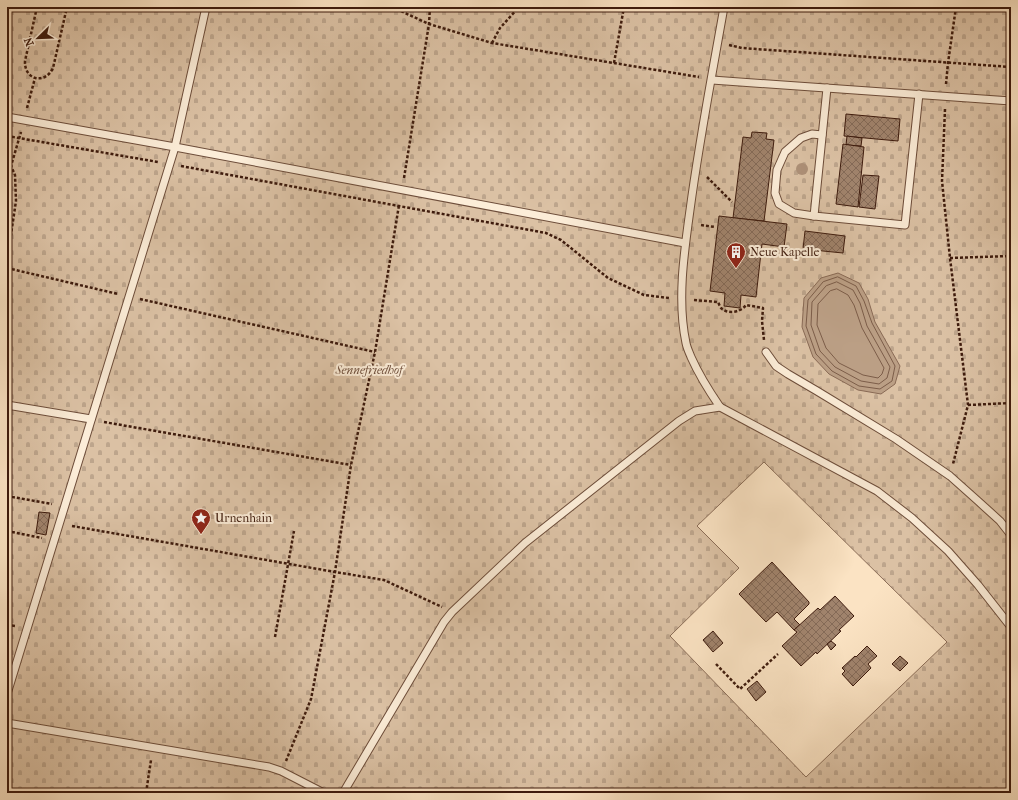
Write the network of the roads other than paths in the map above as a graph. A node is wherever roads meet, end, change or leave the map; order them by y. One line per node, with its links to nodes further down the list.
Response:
1 (206, 7): 9 (lane)
2 (724, 7): 3 (lane)
3 (712, 80): 4 (lane); 11 (lane)
4 (827, 88): 5 (lane); 8 (lane)
5 (919, 94): 6 (lane); 10 (lane)
6 (1011, 101)
7 (7, 117): 9 (lane)
8 (822, 135): 10 (lane); 10 (lane)
9 (175, 147): 11 (lane); 15 (lane)
10 (814, 216)
11 (685, 243): 14 (lane)
12 (766, 352): 16 (lane)
13 (7, 405): 15 (lane)
14 (720, 406): 17 (lane); 21 (lane)
15 (92, 419): 18 (lane)
16 (1011, 535)
17 (1011, 627)
18 (7, 694)
19 (7, 723): 20 (lane)
20 (324, 793)
21 (343, 793)

